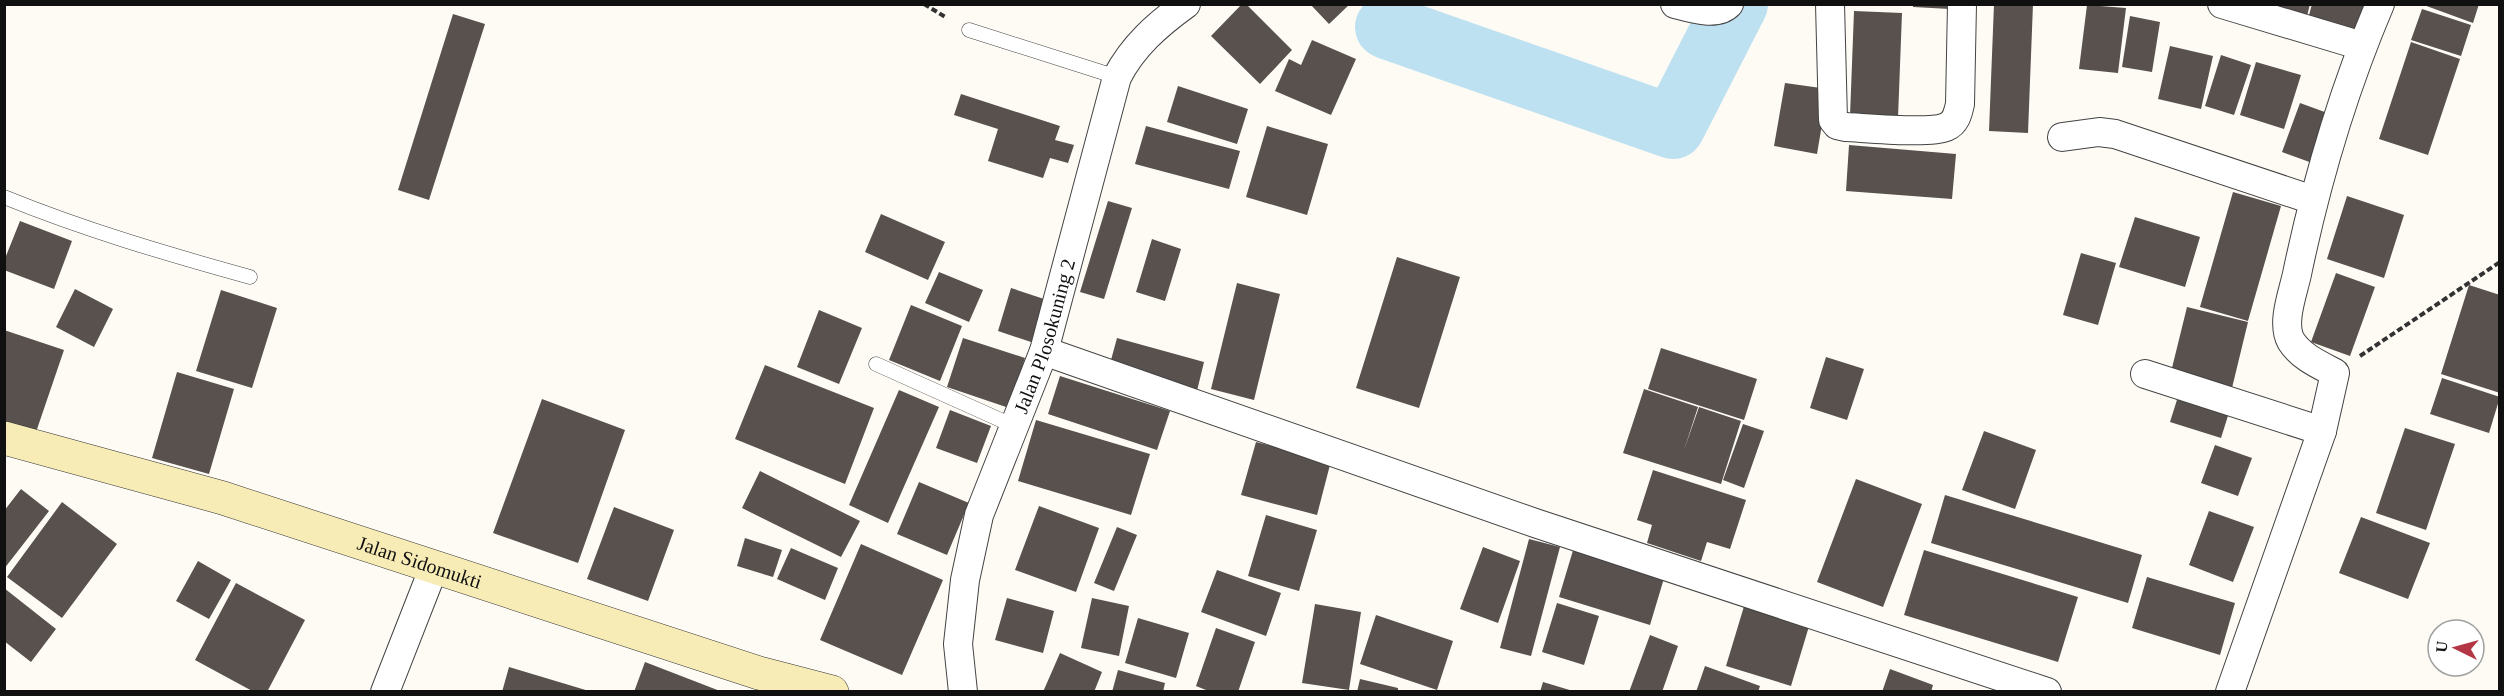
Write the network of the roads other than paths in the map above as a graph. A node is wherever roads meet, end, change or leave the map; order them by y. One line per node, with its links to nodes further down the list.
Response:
1 (1186, 4): 10 (street, Jalan Plosokuning 2)
2 (1675, 4): 3 (street)
3 (1729, 4)
4 (1830, 4): 5 (street)
5 (1962, 4)
6 (2222, 4): 9 (street)
7 (2380, 4): 9 (street)
8 (969, 30): 10 (lane)
9 (2362, 46): 12 (street)
10 (1117, 77): 15 (street, Jalan Plosokuning 2)
11 (2062, 137): 12 (street)
12 (2316, 193): 19 (street)
13 (4, 197): 14 (lane)
14 (250, 277)
15 (1044, 351): 18 (street, Jalan Plosokuning 2); 25 (street)
16 (876, 364): 18 (lane)
17 (2145, 374): 19 (street)
18 (1014, 426): 24 (street, Jalan Plosokuning 2)
19 (2322, 431): 26 (street)
20 (4, 438): 21 (main road, Jalan Sidomukti)
21 (434, 567): 22 (street); 23 (main road, Jalan Sidomukti)
22 (385, 692)
23 (832, 692)
24 (963, 692)
25 (2047, 692)
26 (2230, 692)

